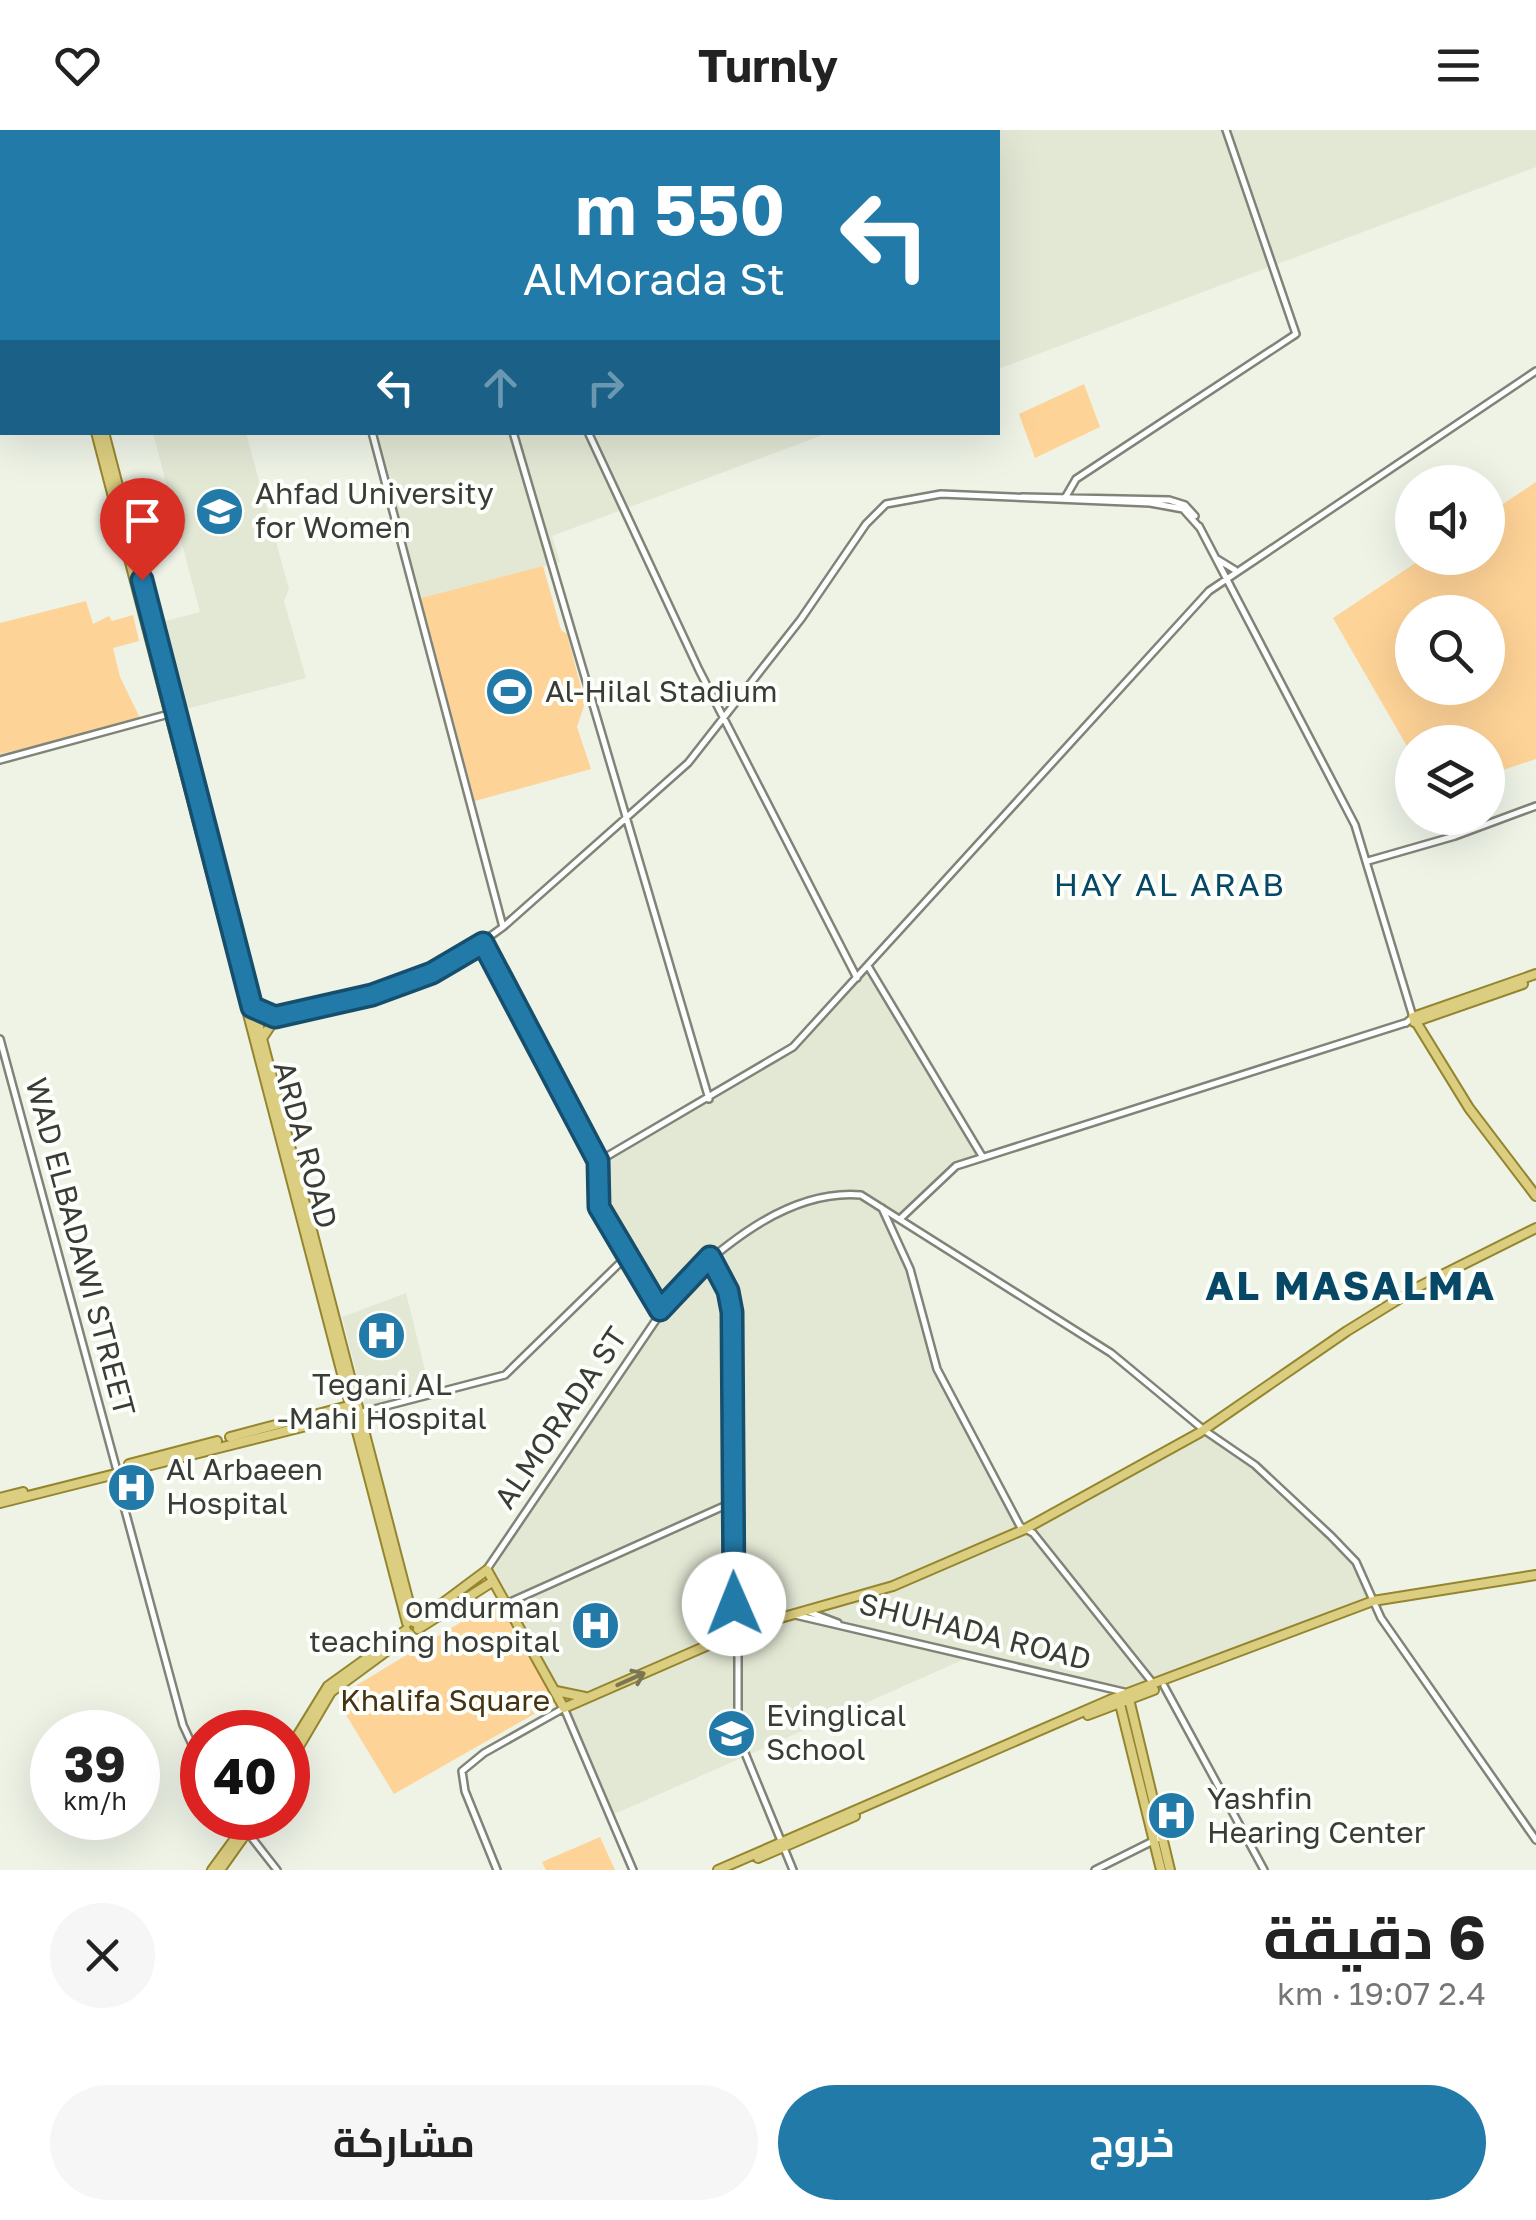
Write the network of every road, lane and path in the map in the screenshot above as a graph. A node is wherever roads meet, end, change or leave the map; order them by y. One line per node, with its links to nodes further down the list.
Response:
1 (1226, 130): 8 (street)
2 (1536, 371): 15 (street)
3 (97, 435): 17 (main road, ARDA ROAD)
4 (105, 435): 28 (main road, ARDA ROAD)
5 (373, 435): 23 (street)
6 (514, 435): 21 (street)
7 (589, 435): 18 (street)
8 (1079, 479): 9 (street); 10 (street); 12 (street)
9 (1050, 496): 11 (street); 12 (street)
10 (1086, 497): 12 (street); 13 (street)
11 (1019, 498): 12 (street); 18 (street)
12 (1067, 498): 13 (street)
13 (1200, 528): 14 (street)
14 (1215, 558): 15 (street); 16 (street)
15 (1235, 570): 16 (street)
16 (1226, 577): 22 (street); 25 (street)
17 (169, 714): 19 (street); 31 (main road, ARDA ROAD)
18 (726, 719): 21 (street); 27 (street)
19 (0, 760)
20 (1536, 806): 22 (street)
21 (628, 820): 23 (street); 34 (street)
22 (1367, 861): 30 (street)
23 (503, 928): 24 (street)
24 (483, 943): 29 (street); 36 (street)
25 (868, 966): 27 (street); 35 (street)
26 (1536, 977): 30 (main road)
27 (857, 978): 34 (street)
28 (252, 1007): 29 (main road); 31 (main road, ARDA ROAD)
29 (279, 1017): 31 (street); 33 (main road)
30 (1411, 1021): 35 (street); 37 (main road)
31 (254, 1025): 33 (main road, ARDA ROAD); 44 (main road, ARDA ROAD)
32 (0, 1039): 46 (street, WAD ELBADAWI STREET)
33 (261, 1040): 44 (main road, ARDA ROAD)
34 (709, 1100): 36 (street)
35 (983, 1157): 39 (street)
36 (598, 1161): 41 (street)
37 (1536, 1196)
38 (881, 1206): 39 (street, ALMORADA ST); 42 (street, ALMORADA ST); 49 (street)
39 (905, 1220): 45 (street, ALMORADA ST)
40 (1536, 1228): 45 (main road)
41 (627, 1256): 43 (street); 44 (street)
42 (710, 1257): 43 (street, ALMORADA ST); 48 (street)
43 (660, 1310): 50 (street, ALMORADA ST)
44 (356, 1409): 46 (main road); 59 (main road)
45 (1202, 1428): 49 (main road); 55 (street, ALMORADA ST)
46 (116, 1470): 47 (main road); 68 (street, WAD ELBADAWI STREET)
47 (0, 1500)
48 (733, 1502): 54 (street); 60 (street)
49 (1025, 1528): 53 (main road); 63 (street)
50 (487, 1570): 52 (main road); 59 (main road)
51 (1536, 1577): 55 (main road)
52 (492, 1582): 54 (main road); 59 (main road)
53 (834, 1603): 56 (main road); 58 (main road)
54 (506, 1604): 64 (main road)
55 (1374, 1604): 63 (main road); 73 (street, ALMORADA ST)
56 (802, 1610): 57 (main road); 58 (street, SHUHADA ROAD)
57 (790, 1614): 58 (street, SHUHADA ROAD); 60 (main road)
58 (836, 1620): 66 (street, SHUHADA ROAD)
59 (412, 1627): 69 (main road)
60 (739, 1629): 61 (main road); 61 (main road); 62 (street)
61 (721, 1640): 62 (main road); 65 (main road, one-way to 61)
62 (737, 1649): 75 (street)
63 (1159, 1685): 66 (main road); 87 (street)
64 (556, 1691): 65 (main road); 67 (main road)
65 (588, 1697): 67 (main road)
66 (1123, 1699): 74 (main road); 74 (main road); 75 (main road)
67 (564, 1708): 79 (street); 80 (street)
68 (180, 1717)
69 (310, 1717)
70 (238, 1840): 76 (main road)
71 (240, 1840): 77 (main road)
72 (254, 1840): 78 (street)
73 (1536, 1840)
74 (1158, 1841): 84 (street); 85 (main road); 86 (main road)
75 (782, 1845): 81 (main road); 82 (main road); 83 (street)
76 (212, 1870)
77 (220, 1870)
78 (278, 1870)
79 (496, 1870)
80 (633, 1870)
81 (718, 1870)
82 (731, 1870)
83 (793, 1870)
84 (1095, 1870)
85 (1161, 1870)
86 (1170, 1870)
87 (1264, 1870)

